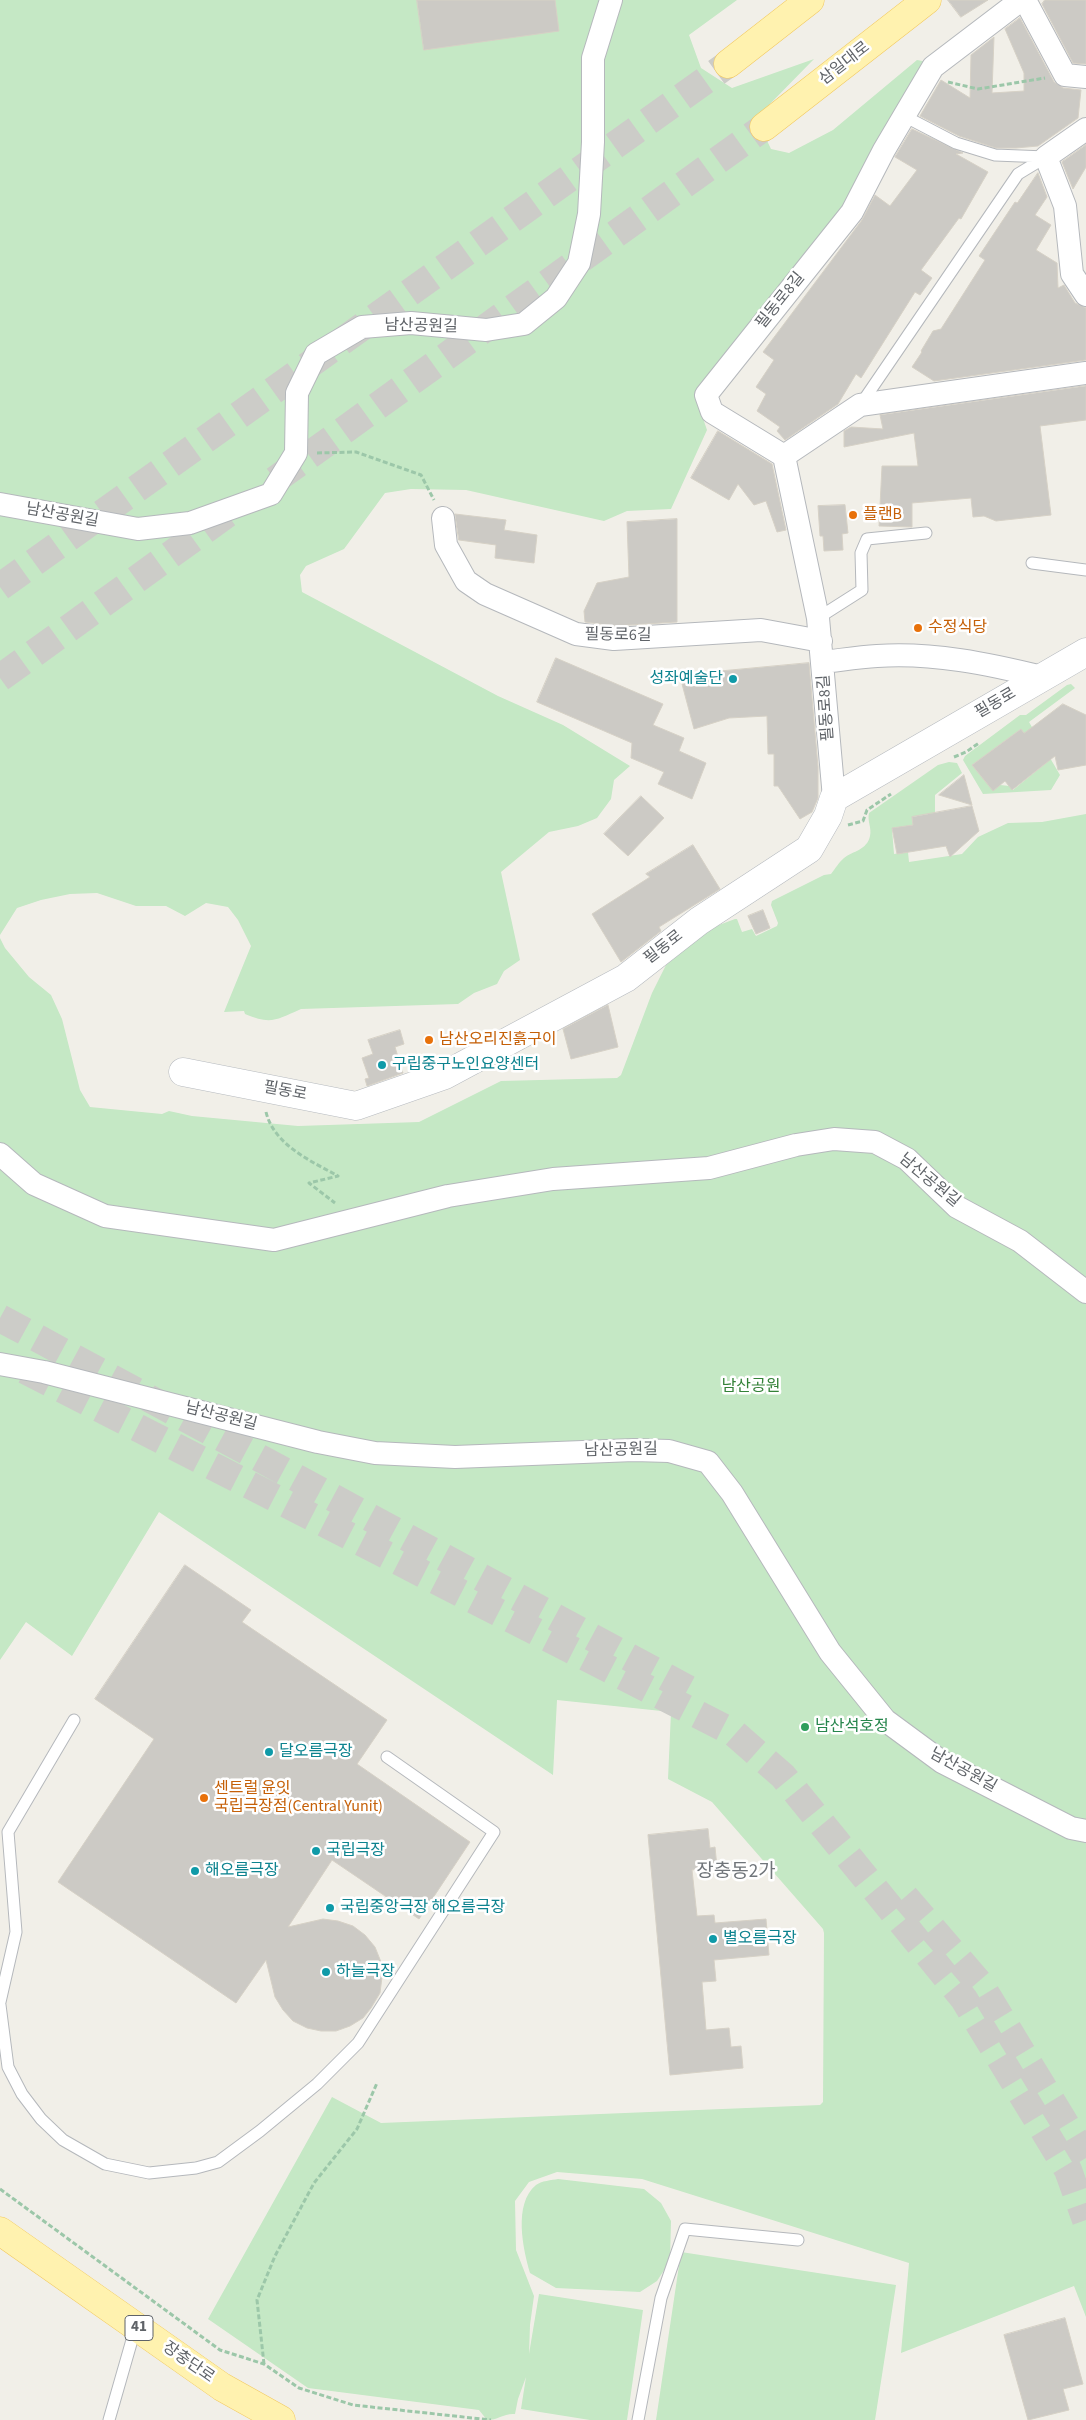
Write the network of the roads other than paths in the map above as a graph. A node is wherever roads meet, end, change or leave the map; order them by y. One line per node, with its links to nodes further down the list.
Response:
1 (611, 0): 16 (street, 남산공원길)
2 (810, 0): 6 (main road)
3 (927, 0): 9 (main road, 삼일대로)
4 (1021, 0): 8 (street, 필동로8길)
5 (1026, 0): 7 (street)
6 (728, 64)
7 (1076, 76)
8 (904, 116): 11 (lane); 15 (street, 필동로8길)
9 (764, 127)
10 (1086, 129): 11 (street)
11 (1046, 157): 12 (street); 14 (lane)
12 (1086, 295)
13 (1086, 374): 14 (street)
14 (860, 405): 15 (street)
15 (784, 456): 21 (street, 필동로8길)
16 (0, 504)
17 (442, 518): 22 (street, 필동로6길)
18 (926, 533): 21 (lane)
19 (1032, 563): 20 (lane)
20 (1086, 570)
21 (818, 618): 22 (street, 필동로8길)
22 (822, 652): 24 (street, 필동로6길); 25 (street, 필동로8길)
23 (1086, 652): 24 (street, 필동로)
24 (1042, 677): 25 (street, 필동로)
25 (834, 798): 26 (street, 필동로)
26 (183, 1072)
27 (0, 1154): 28 (street, 남산공원길)
28 (1086, 1292)
29 (0, 1364): 32 (street, 남산공원길)
30 (74, 1720): 33 (lane)
31 (387, 1757): 34 (lane)
32 (1086, 1831)
33 (0, 2004): 34 (lane)
34 (1, 2025)
35 (0, 2231): 37 (main road, 장충단로 / 41)
36 (798, 2240): 40 (lane)
37 (136, 2326): 38 (lane); 39 (main road, 장충단로 / 41)
38 (109, 2420)
39 (281, 2420)
40 (638, 2420)

